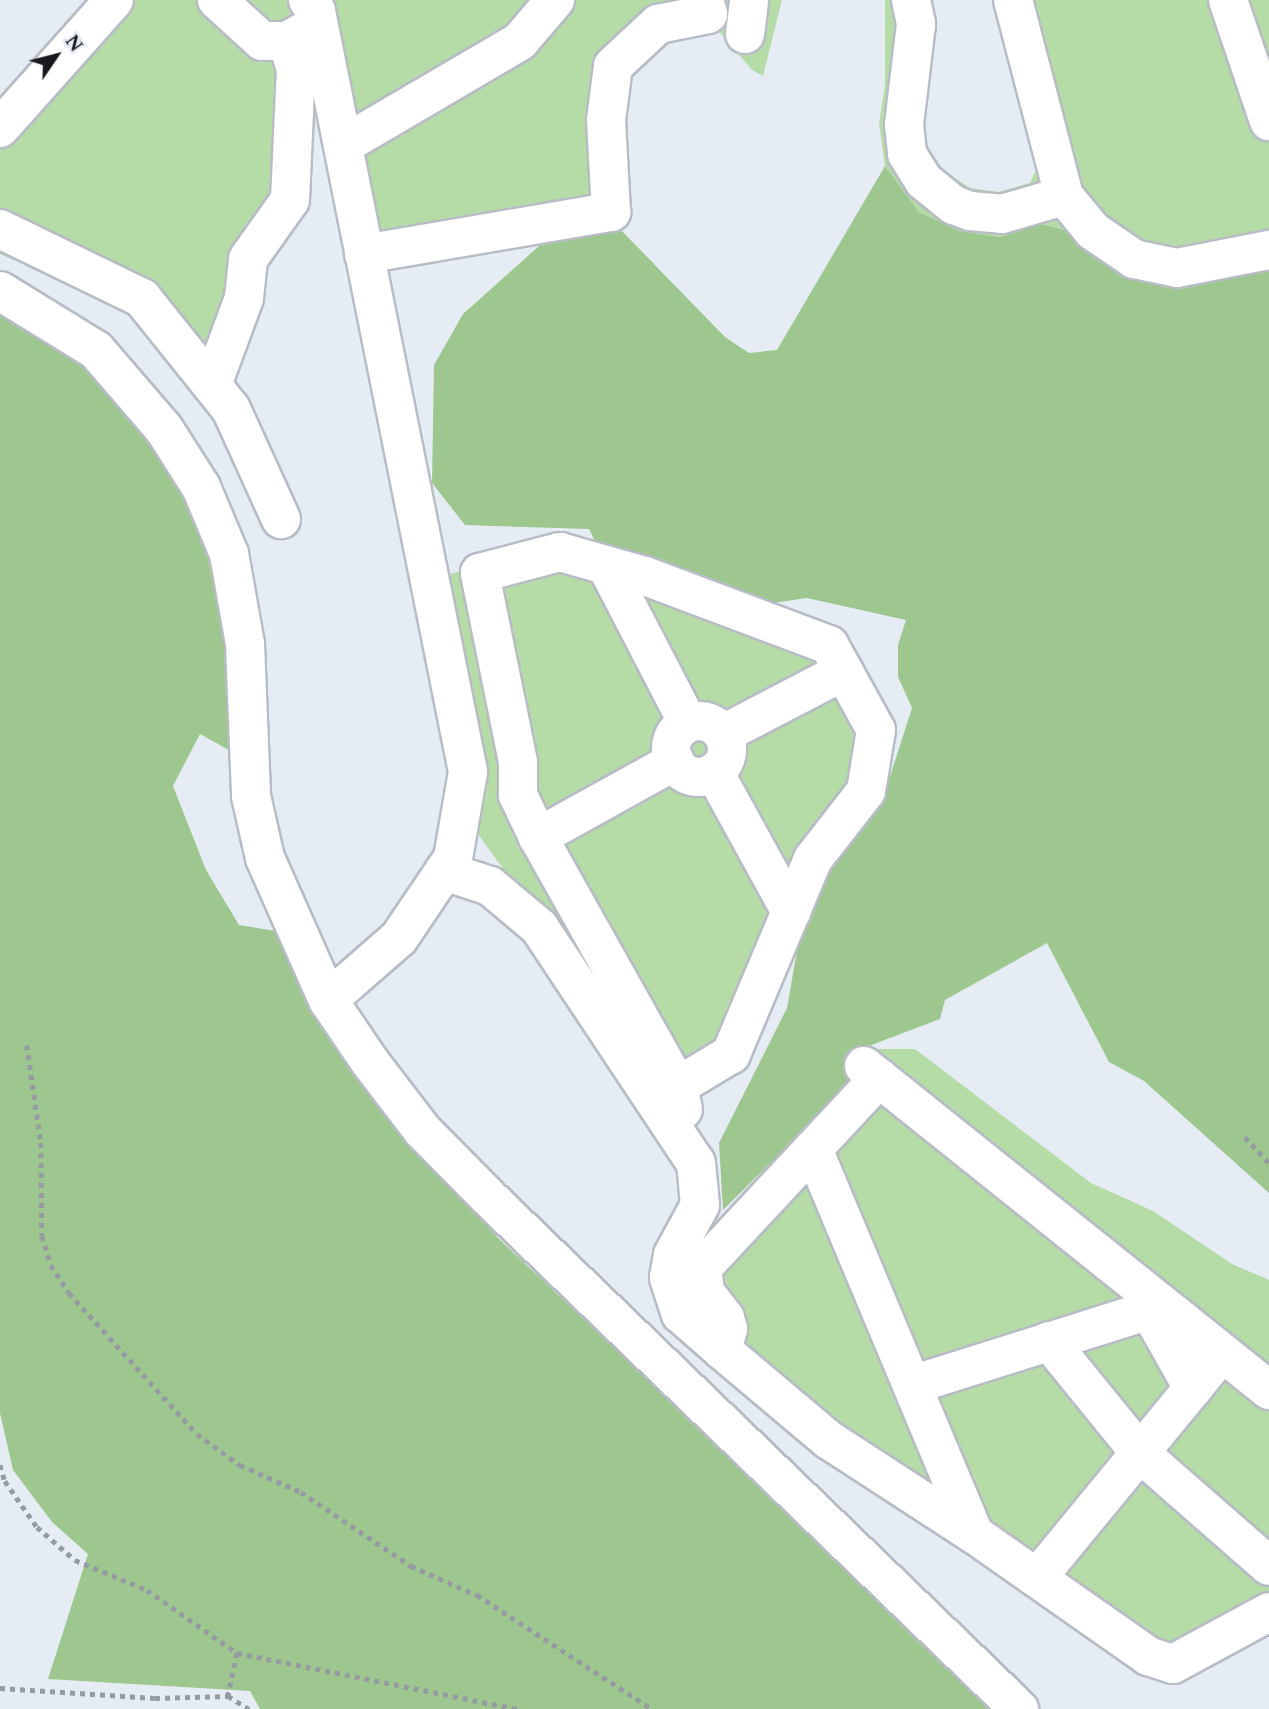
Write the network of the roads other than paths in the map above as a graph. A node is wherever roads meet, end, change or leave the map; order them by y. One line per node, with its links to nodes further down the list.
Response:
1 (114, 0): 10 (street)
2 (217, 0): 8 (street)
3 (555, 0): 11 (street)
4 (704, 0): 15 (street)
5 (911, 0): 12 (street)
6 (1013, 0): 12 (street)
7 (1228, 0): 9 (street)
8 (305, 22): 11 (street); 17 (street)
9 (1269, 121)
10 (0, 128)
11 (343, 145): 15 (street)
12 (1064, 195): 14 (street)
13 (0, 229): 17 (street)
14 (1269, 250)
15 (364, 254): 25 (street)
16 (0, 291): 27 (street)
17 (212, 385): 18 (street)
18 (281, 520)
19 (606, 565): 20 (street); 21 (street); 24 (street)
20 (844, 671): 21 (street); 26 (street)
21 (706, 729): 22 (street); 23 (street)
22 (675, 761): 23 (street); 24 (street)
23 (715, 772): 26 (street)
24 (538, 837): 28 (street)
25 (444, 871): 27 (street); 28 (street)
26 (791, 912): 28 (street)
27 (328, 1000): 42 (street)
28 (672, 1103): 32 (street)
29 (813, 1149): 30 (street); 32 (street); 34 (street)
30 (1156, 1308): 31 (street); 33 (street); 35 (street)
31 (1049, 1341): 34 (street); 37 (street)
32 (722, 1350): 38 (street)
33 (1222, 1353): 35 (street); 36 (street)
34 (912, 1385): 38 (street)
35 (1193, 1388): 37 (street)
36 (1269, 1390)
37 (1140, 1453): 39 (street); 40 (street)
38 (974, 1534): 40 (street)
39 (1269, 1566)
40 (1037, 1578): 41 (street)
41 (1269, 1612)
42 (1019, 1709)

